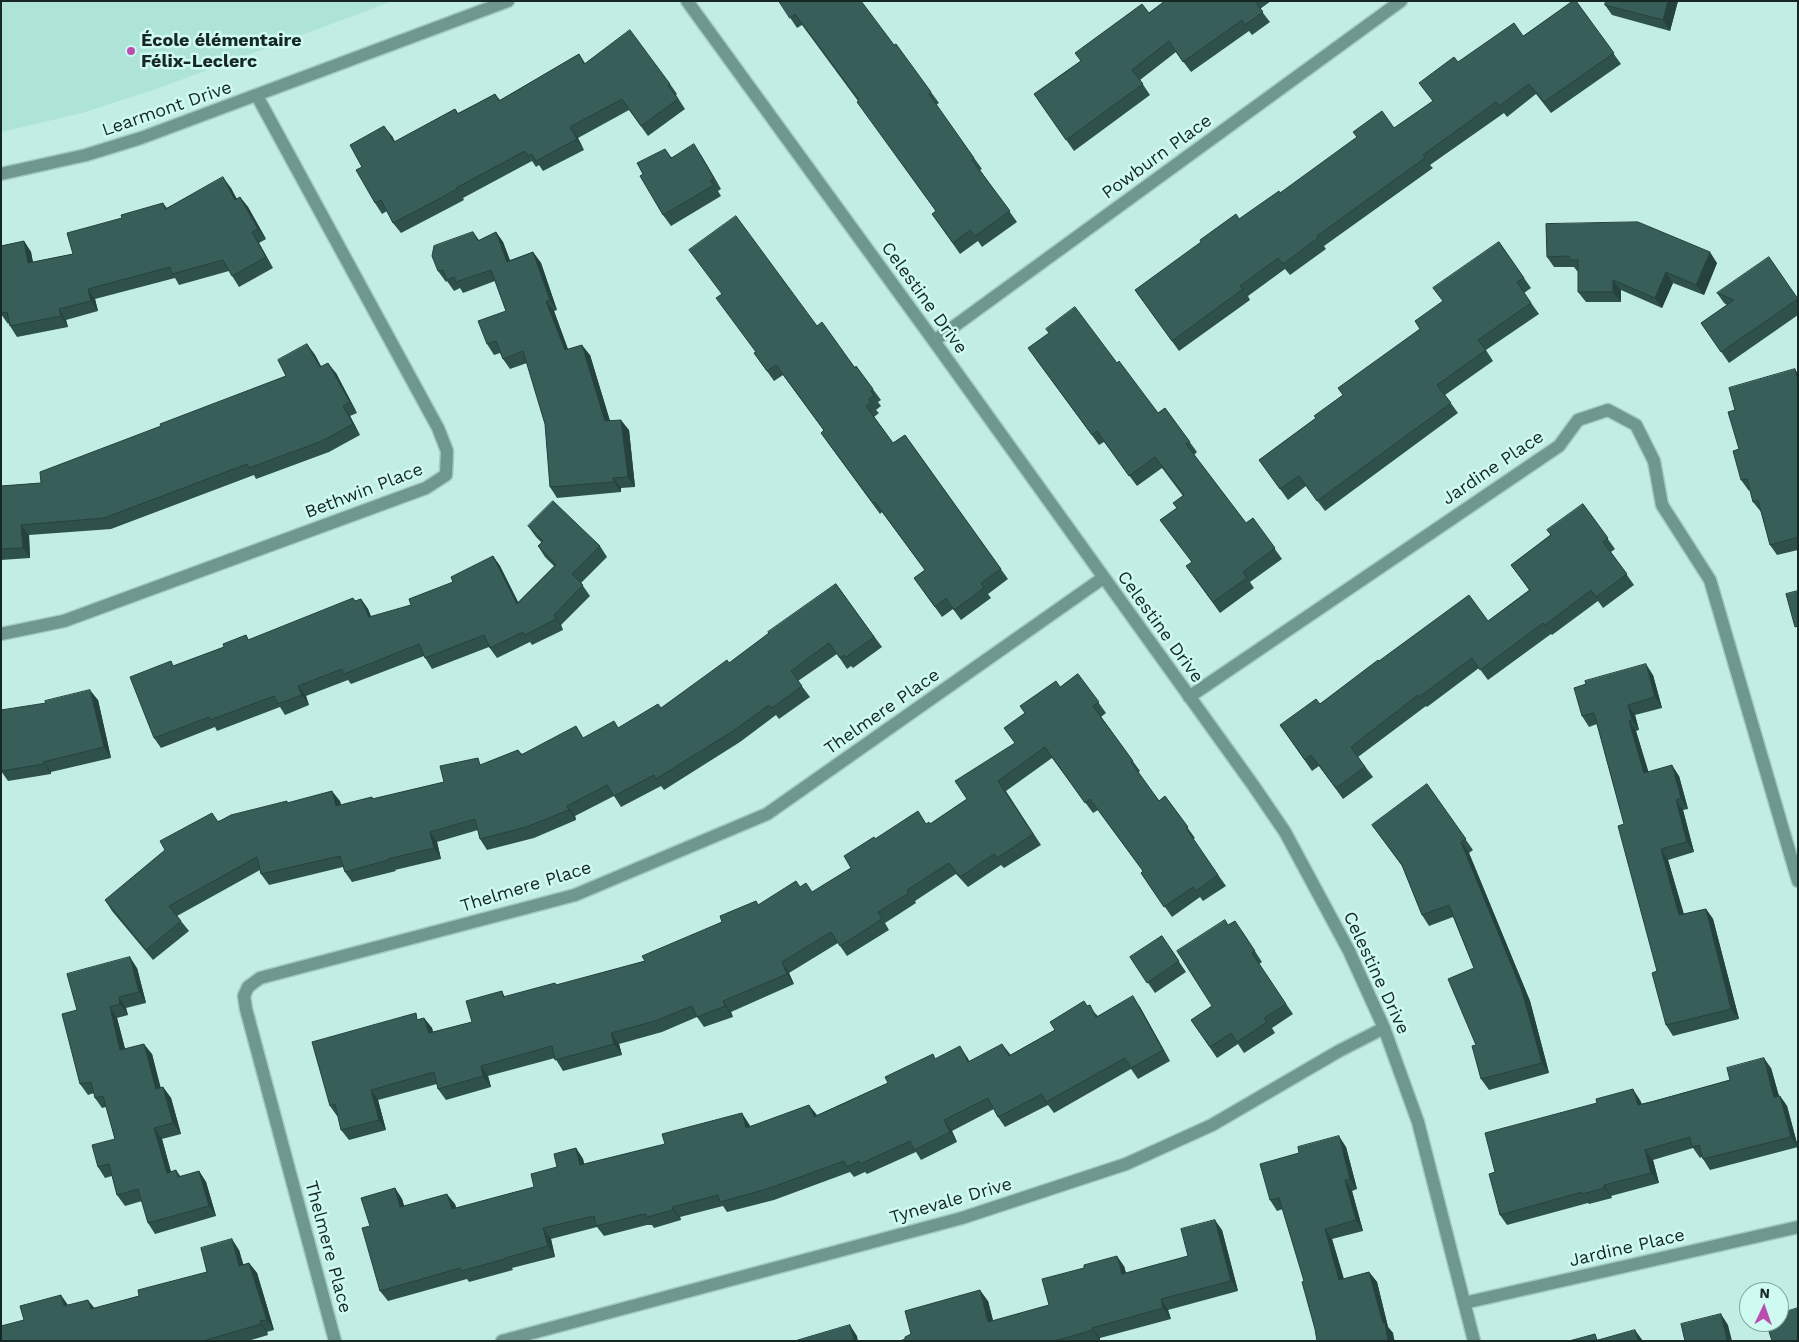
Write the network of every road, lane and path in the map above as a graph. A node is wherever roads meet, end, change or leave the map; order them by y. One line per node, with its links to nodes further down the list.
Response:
1 (508, 1): 4 (street, Learmont Drive)
2 (687, 1): 6 (street, Celestine Drive)
3 (1401, 1): 6 (street, Powburn Place)
4 (257, 96): 5 (street, Learmont Drive); 8 (street, Bethwin Place)
5 (1, 174)
6 (934, 341): 7 (street, Celestine Drive)
7 (1103, 578): 9 (street, Celestine Drive); 14 (street, Thelmere Place)
8 (1, 634)
9 (1189, 697): 10 (street, Jardine Place); 11 (street, Celestine Drive)
10 (1798, 881)
11 (1384, 1028): 13 (street, Celestine Drive); 15 (street, Tynevale Drive)
12 (1798, 1227): 13 (street, Jardine Place)
13 (1464, 1303): 16 (street, Celestine Drive)
14 (335, 1341)
15 (502, 1341)
16 (1474, 1341)

